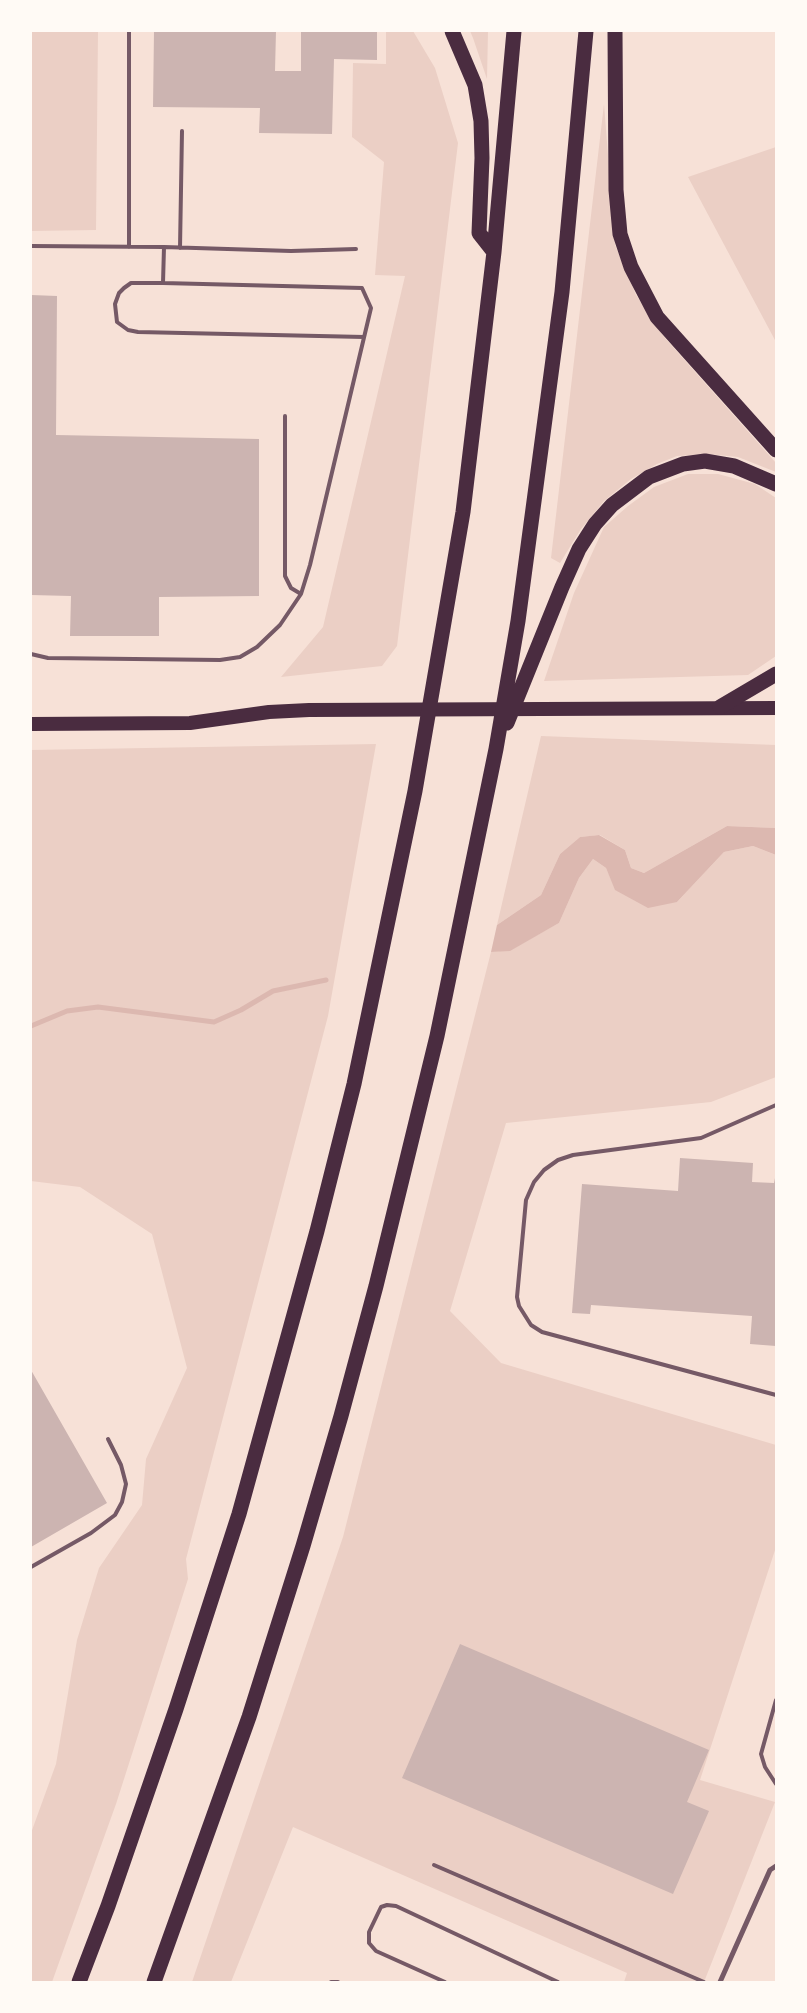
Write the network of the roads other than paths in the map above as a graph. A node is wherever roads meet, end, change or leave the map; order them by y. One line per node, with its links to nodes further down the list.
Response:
1 (129, 31): 8 (lane)
2 (452, 31): 12 (highway)
3 (514, 31): 12 (highway)
4 (586, 31): 24 (highway)
5 (615, 31): 16 (highway)
6 (182, 131): 10 (lane)
7 (31, 246): 8 (lane)
8 (129, 247): 9 (lane)
9 (164, 247): 10 (lane); 13 (lane)
10 (180, 248): 11 (lane)
11 (356, 249)
12 (494, 252): 35 (highway)
13 (163, 283): 14 (lane); 14 (lane)
14 (364, 337): 18 (lane)
15 (285, 416): 18 (lane)
16 (776, 450)
17 (776, 484): 24 (highway)
18 (301, 594): 19 (lane)
19 (31, 654)
20 (776, 674): 21 (highway)
21 (720, 707): 22 (highway); 23 (highway)
22 (776, 708)
23 (31, 724)
24 (496, 750): 36 (highway)
25 (776, 1105): 26 (lane)
26 (776, 1395)
27 (108, 1439): 28 (lane)
28 (31, 1567)
29 (776, 1700): 30 (lane)
30 (770, 1717): 31 (lane); 32 (lane)
31 (776, 1719)
32 (776, 1784)
33 (434, 1865): 41 (lane)
34 (776, 1866): 42 (street)
35 (79, 1982)
36 (154, 1982)
37 (331, 1982): 38 (lane)
38 (338, 1982)
39 (445, 1982): 40 (lane)
40 (558, 1982)
41 (704, 1982)
42 (720, 1982)

